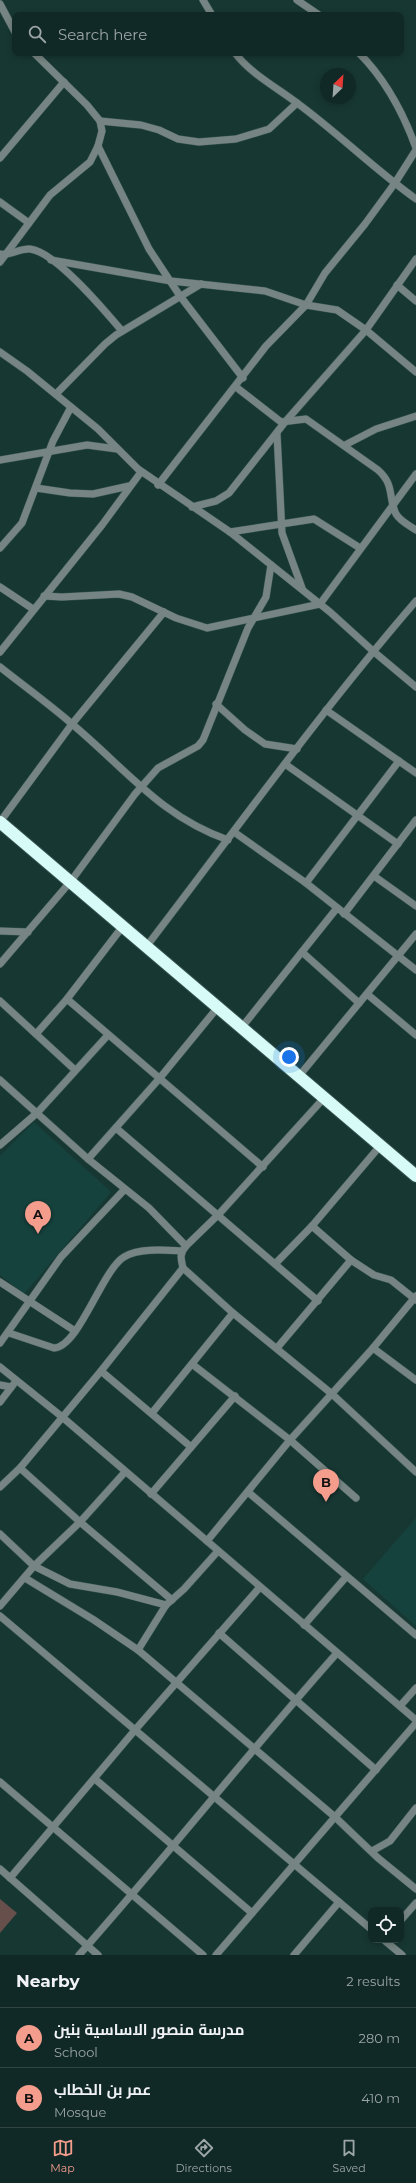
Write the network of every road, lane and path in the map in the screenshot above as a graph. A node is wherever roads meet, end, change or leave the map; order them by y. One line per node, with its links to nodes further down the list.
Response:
1 (203, 0): 4 (street)
2 (297, 0): 5 (street)
3 (0, 4): 6 (street)
4 (210, 12)
5 (315, 12)
6 (12, 26)
7 (37, 56): 10 (street)
8 (237, 56): 11 (street)
9 (362, 56): 14 (street)
10 (64, 82): 12 (street); 15 (street)
11 (297, 103): 12 (street); 16 (street)
12 (100, 121): 13 (street)
13 (98, 146): 19 (street); 24 (street)
14 (416, 149): 16 (street)
15 (0, 158)
16 (395, 183): 17 (street); 29 (street)
17 (416, 199)
18 (0, 202): 19 (street)
19 (29, 223): 20 (street)
20 (3, 255): 22 (street); 23 (street)
21 (416, 258): 26 (street)
22 (51, 260): 24 (street); 31 (street)
23 (0, 262)
24 (171, 281): 25 (street); 27 (street)
25 (202, 284): 27 (street); 29 (street)
26 (397, 286): 28 (street); 30 (street)
27 (180, 296): 31 (street); 34 (street)
28 (416, 300)
29 (306, 304): 30 (street); 34 (street)
30 (366, 330): 33 (street); 39 (street)
31 (122, 331): 36 (street)
32 (0, 352): 36 (street)
33 (416, 372)
34 (242, 378): 35 (street)
35 (236, 387): 39 (street); 47 (street)
36 (56, 394): 37 (street)
37 (71, 407): 42 (street); 43 (street)
38 (416, 416): 41 (street)
39 (285, 422): 40 (street); 41 (street)
40 (277, 434): 51 (street); 52 (street)
41 (345, 445): 50 (street)
42 (117, 449): 43 (street); 45 (street)
43 (49, 452): 44 (street); 49 (street)
44 (0, 460)
45 (140, 472): 47 (street); 48 (street)
46 (416, 474): 50 (street)
47 (158, 485): 51 (street)
48 (129, 486): 49 (street); 60 (street)
49 (36, 488): 55 (street)
50 (394, 503): 53 (street); 56 (street)
51 (192, 507): 54 (street)
52 (282, 525): 54 (street); 56 (street); 59 (street)
53 (416, 530)
54 (230, 532): 57 (street)
55 (0, 548)
56 (360, 548): 62 (street)
57 (271, 565): 59 (street); 65 (street)
58 (0, 587): 63 (street)
59 (303, 590): 62 (street)
60 (44, 596): 63 (street); 64 (street)
61 (416, 601): 66 (street)
62 (320, 604): 65 (street); 66 (street)
63 (33, 610): 67 (street)
64 (164, 612): 65 (street); 72 (street)
65 (255, 616): 70 (street)
66 (373, 651): 69 (street); 71 (street)
67 (0, 652)
68 (0, 667): 72 (street)
69 (416, 686)
70 (216, 704): 73 (street); 77 (street)
71 (326, 710): 73 (street); 74 (street)
72 (72, 724): 77 (street); 80 (street)
73 (297, 749): 75 (street)
74 (399, 761): 76 (street); 78 (street)
75 (285, 764): 78 (street); 81 (street)
76 (416, 773)
77 (141, 787): 82 (street); 85 (street)
78 (358, 815): 83 (street); 86 (street)
79 (416, 820): 83 (street)
80 (0, 822): 85 (highway)
81 (234, 832): 82 (street); 86 (street)
82 (228, 840): 94 (street)
83 (398, 844): 84 (street)
84 (374, 876): 87 (street); 89 (street)
85 (71, 881): 90 (highway); 92 (street)
86 (306, 883): 88 (street)
87 (416, 906)
88 (336, 908): 89 (street); 95 (street)
89 (344, 914): 96 (street)
90 (123, 926): 94 (highway); 100 (street)
91 (0, 931): 92 (street)
92 (28, 932): 97 (street)
93 (416, 934): 96 (street)
94 (146, 947): 103 (highway)
95 (302, 952): 102 (street); 104 (street)
96 (398, 957): 98 (street); 99 (street)
97 (0, 964)
98 (416, 970)
99 (367, 994): 102 (street); 107 (street)
100 (67, 999): 105 (street); 106 (street)
101 (0, 1001): 105 (street)
102 (359, 1003): 109 (street)
103 (218, 1007): 104 (highway); 110 (street)
104 (242, 1027): 109 (highway)
105 (36, 1034): 108 (street)
106 (108, 1035): 108 (street); 110 (street)
107 (416, 1035)
108 (75, 1070): 113 (street)
109 (299, 1076): 112 (highway)
110 (159, 1079): 114 (street); 118 (street)
111 (0, 1080): 113 (street)
112 (324, 1098): 116 (highway); 118 (street)
113 (37, 1113): 115 (street); 117 (street)
114 (116, 1128): 117 (street); 121 (street)
115 (0, 1145)
116 (380, 1146): 119 (highway); 122 (street)
117 (88, 1159): 120 (street)
118 (263, 1167): 121 (street)
119 (416, 1176)
120 (124, 1190): 123 (street); 130 (street)
121 (219, 1214): 123 (street); 125 (street)
122 (312, 1226): 124 (street); 125 (street)
123 (184, 1248): 126 (street); 132 (street)
124 (351, 1260): 128 (street); 129 (street)
125 (276, 1263): 129 (street)
126 (183, 1268): 131 (street); 139 (street)
127 (0, 1282): 130 (street)
128 (415, 1298): 136 (street)
129 (318, 1301): 135 (street)
130 (30, 1303): 132 (street); 133 (street)
131 (233, 1314): 135 (street); 137 (street)
132 (75, 1331): 133 (street)
133 (9, 1333): 134 (street)
134 (0, 1344)
135 (277, 1348): 143 (street)
136 (373, 1348): 140 (street); 143 (street)
137 (192, 1364): 144 (street); 146 (street)
138 (0, 1367): 141 (street)
139 (101, 1370): 146 (street); 147 (street)
140 (416, 1380)
141 (14, 1384): 142 (street); 145 (street); 147 (street)
142 (0, 1385)
143 (332, 1394): 148 (street); 152 (street)
144 (235, 1396): 148 (street); 149 (street)
145 (0, 1402)
146 (152, 1413): 149 (street)
147 (61, 1416): 150 (street); 151 (street)
148 (290, 1440): 154 (street); 156 (street)
149 (191, 1447): 155 (street)
150 (20, 1468): 153 (street); 157 (street)
151 (125, 1472): 155 (street); 157 (street)
152 (416, 1472)
153 (0, 1487)
154 (248, 1492): 159 (street); 162 (street)
155 (151, 1494): 159 (street)
156 (356, 1498)
157 (80, 1522): 161 (street); 165 (street)
158 (0, 1534): 161 (street)
159 (207, 1541): 160 (street)
160 (218, 1551): 164 (street); 165 (street)
161 (34, 1566): 163 (street); 166 (street)
162 (346, 1577): 169 (street); 171 (street)
163 (25, 1578): 167 (street); 172 (street)
164 (260, 1587): 169 (street); 170 (street)
165 (172, 1600): 166 (street)
166 (166, 1605): 172 (street)
167 (0, 1606)
168 (0, 1616): 180 (street)
169 (304, 1624): 173 (street)
170 (219, 1633): 174 (street); 176 (street)
171 (416, 1635)
172 (138, 1650): 174 (street)
173 (337, 1653): 176 (street); 177 (street)
174 (177, 1683): 180 (street); 181 (street)
175 (416, 1688): 177 (street)
176 (295, 1700): 181 (street); 182 (street)
177 (400, 1706): 178 (street)
178 (416, 1720)
179 (416, 1723): 182 (street)
180 (135, 1730): 183 (street); 185 (street)
181 (254, 1749): 185 (street); 187 (street)
182 (376, 1770): 187 (street)
183 (95, 1779): 188 (street); 189 (street)
184 (0, 1782): 188 (street)
185 (214, 1796): 189 (street); 191 (street)
186 (416, 1808): 190 (street)
187 (335, 1817): 190 (street); 191 (street)
188 (53, 1827): 193 (street); 195 (street)
189 (173, 1845): 195 (street); 198 (street)
190 (372, 1851): 194 (street)
191 (294, 1864): 196 (street); 198 (street)
192 (0, 1869): 193 (street)
193 (10, 1878): 202 (street)
194 (416, 1889)
195 (133, 1894): 202 (street); 206 (street)
196 (339, 1902): 200 (street); 203 (street)
197 (416, 1903): 199 (street)
198 (252, 1913): 207 (street)
199 (404, 1917)
200 (368, 1926)
201 (388, 1943): 208 (street)
202 (88, 1946): 204 (street); 205 (street)
203 (298, 1954)
204 (79, 1955)
205 (98, 1955)
206 (203, 1955)
207 (216, 1955)
208 (402, 1955)

